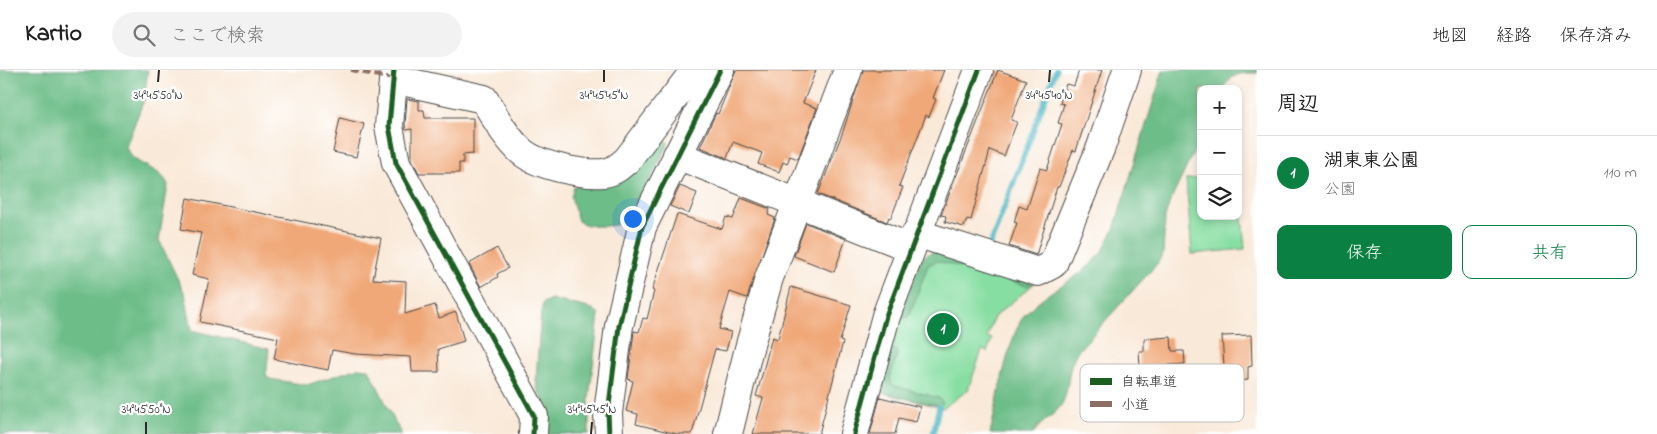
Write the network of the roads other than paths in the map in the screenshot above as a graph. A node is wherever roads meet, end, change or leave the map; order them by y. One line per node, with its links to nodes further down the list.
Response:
1 (695, 70): 6 (street)
2 (720, 70): 7 (street)
3 (848, 70): 8 (street)
4 (979, 70): 9 (street)
5 (1127, 70): 9 (street)
6 (394, 75): 10 (street)
7 (677, 155): 8 (street); 11 (street)
8 (796, 203): 9 (street); 12 (street)
9 (914, 241): 13 (street)
10 (533, 434)
11 (609, 434)
12 (728, 434)
13 (854, 434)

